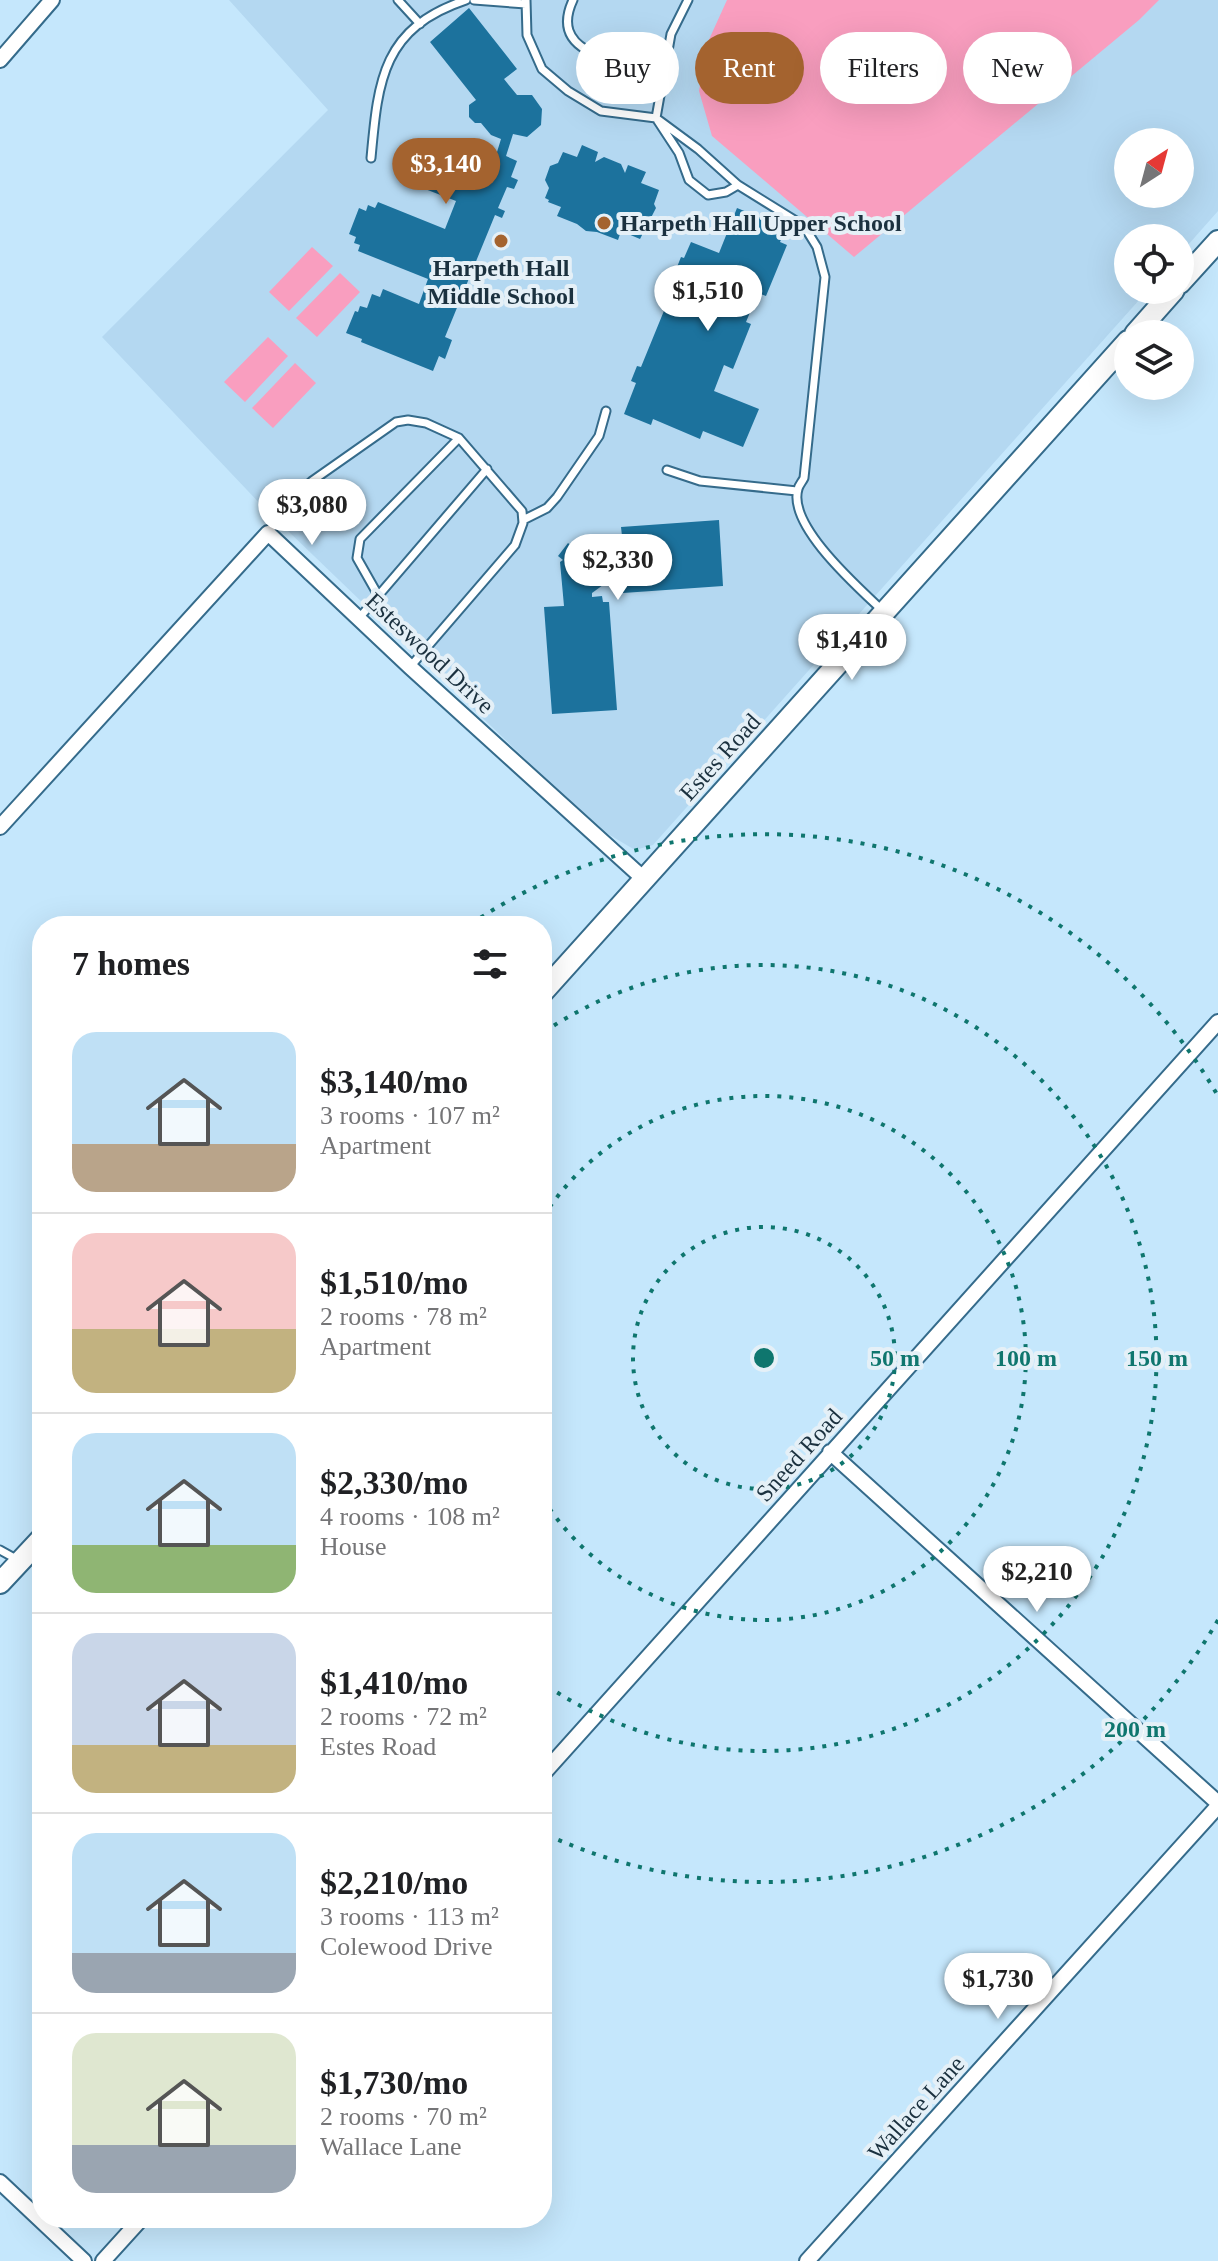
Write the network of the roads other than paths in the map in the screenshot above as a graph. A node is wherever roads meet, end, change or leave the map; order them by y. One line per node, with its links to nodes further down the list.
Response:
1 (52, 0): 11 (street)
2 (398, 0): 8 (lane)
3 (466, 0): 8 (lane)
4 (474, 0): 7 (lane)
5 (573, 0): 10 (lane)
6 (688, 0): 9 (lane)
7 (526, 2): 13 (lane)
8 (420, 24): 14 (lane)
9 (672, 32)
10 (576, 41)
11 (0, 60)
12 (658, 104): 13 (lane)
13 (656, 118): 15 (lane); 15 (lane)
14 (371, 158)
15 (738, 185): 25 (lane)
16 (1218, 241): 17 (main road)
17 (1194, 268)
18 (1162, 304): 19 (main road)
19 (1147, 320)
20 (1114, 357): 29 (main road, Estes Road)
21 (606, 411): 26 (lane)
22 (459, 438): 23 (lane); 27 (lane); 28 (lane)
23 (487, 469): 26 (lane); 28 (lane)
24 (667, 470): 25 (lane)
25 (797, 491): 29 (lane)
26 (523, 520): 31 (lane)
27 (268, 533): 30 (street, Esteswood Drive); 32 (street)
28 (378, 595): 30 (lane)
29 (884, 613): 33 (main road, Estes Road)
30 (360, 617): 31 (street, Esteswood Drive)
31 (410, 667): 33 (street, Esteswood Drive)
32 (0, 827)
33 (645, 880): 34 (main road, Estes Road)
34 (552, 982)
35 (1218, 1022): 36 (street, Sneed Road)
36 (830, 1452): 41 (street, Sneed Road); 42 (street)
37 (32, 1548): 39 (main road)
38 (0, 1550): 39 (lane)
39 (20, 1561): 40 (main road)
40 (0, 1583)
41 (552, 1764)
42 (1218, 1805): 49 (street, Wallace Lane)
43 (0, 2182): 44 (street)
44 (32, 2212)
45 (49, 2228): 47 (street)
46 (133, 2228): 48 (street)
47 (84, 2261)
48 (103, 2261)
49 (807, 2261)

